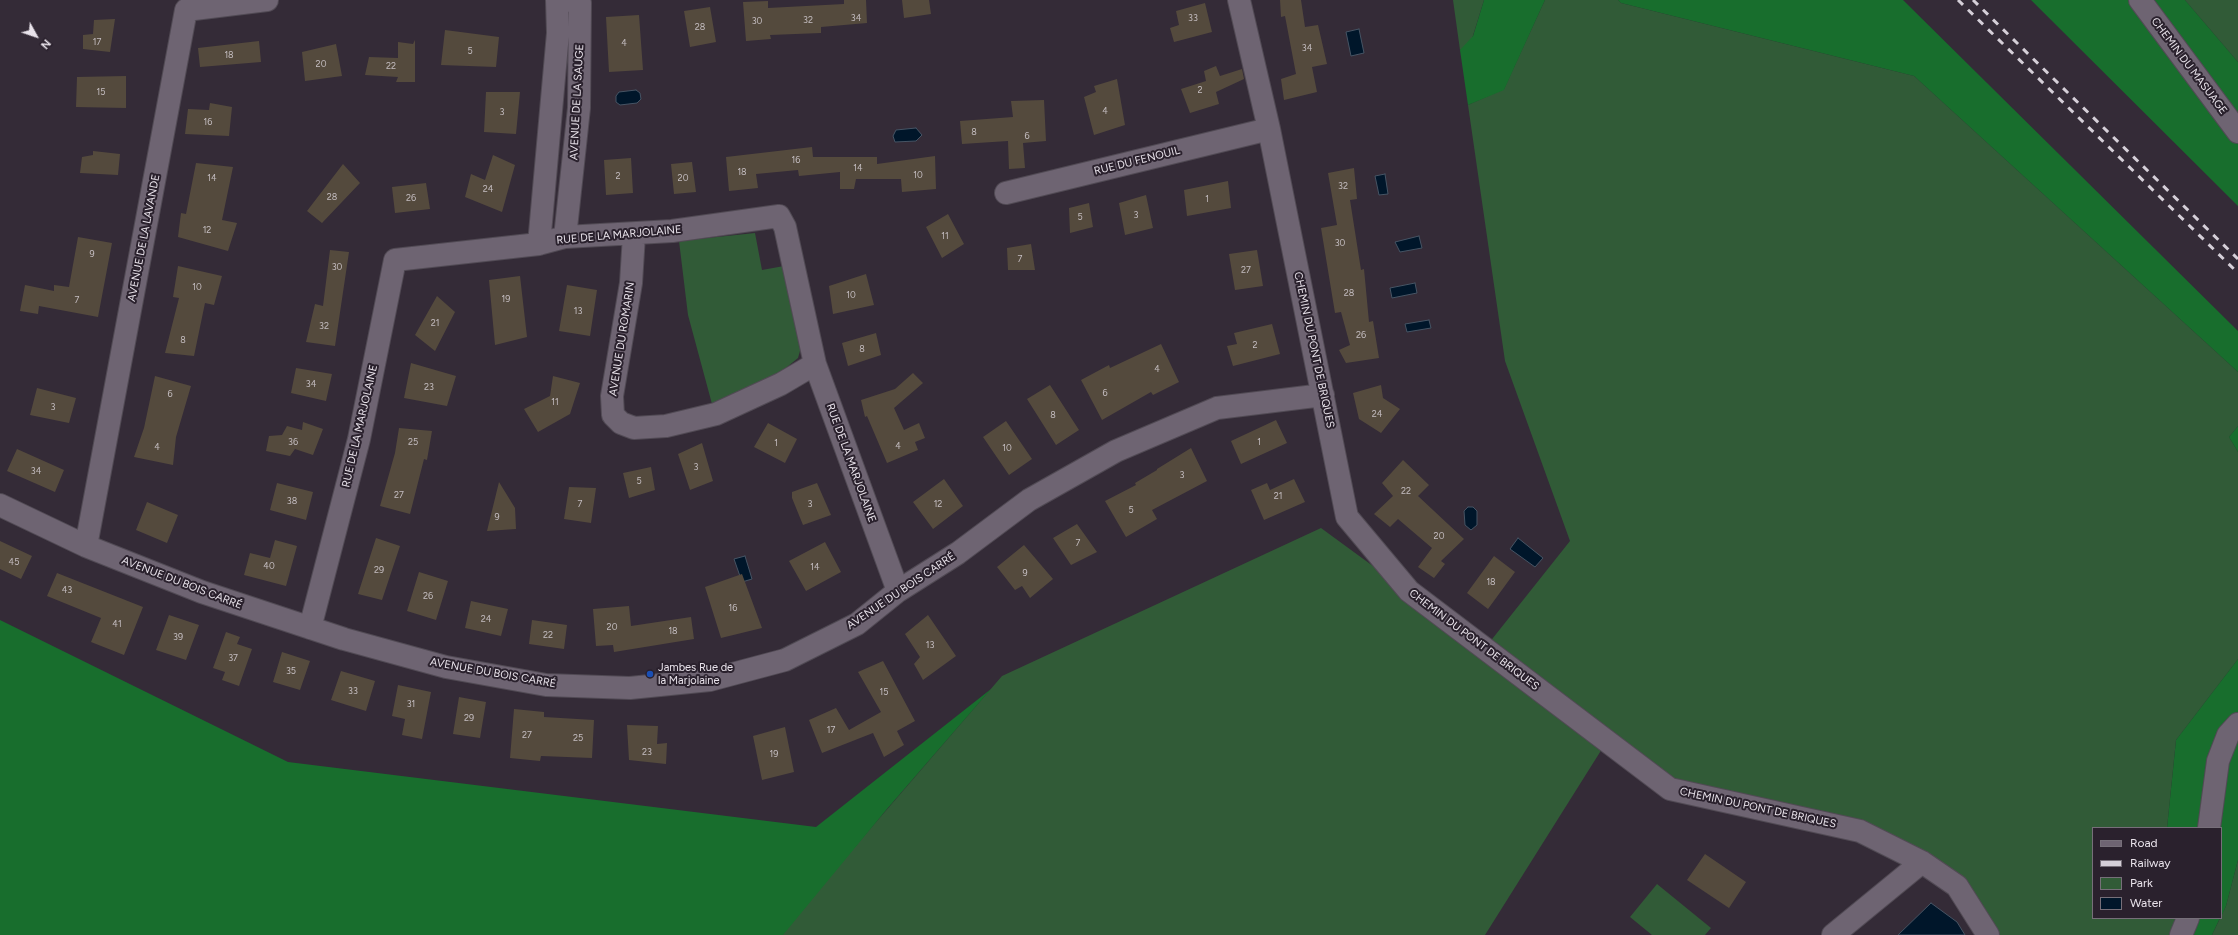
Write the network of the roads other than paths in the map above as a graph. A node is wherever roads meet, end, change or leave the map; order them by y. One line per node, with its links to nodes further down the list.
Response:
1 (267, 0): 15 (street, AVENUE DE LA LAVANDE)
2 (557, 0): 11 (street, AVENUE DE LA SAUGE)
3 (568, 0): 10 (street, AVENUE DE LA SAUGE)
4 (1239, 0): 6 (street, CHEMIN DU PONT DE BRIQUES)
5 (2140, 0): 7 (street, CHEMIN DU MASUAGE)
6 (1269, 129): 8 (street, RUE DU FENOUIL); 13 (street, CHEMIN DU PONT DE BRIQUES)
7 (2238, 132)
8 (1006, 193)
9 (634, 235): 10 (street, RUE DE LA MARJOLAINE); 12 (street, RUE DE LA MARJOLAINE); 12 (street, AVENUE DU ROMARIN)
10 (565, 237): 11 (street, RUE DE LA MARJOLAINE)
11 (539, 244): 17 (street, RUE DE LA MARJOLAINE)
12 (815, 364): 16 (street, RUE DE LA MARJOLAINE)
13 (1323, 395): 16 (street, AVENUE DU BOIS CARRÉ); 20 (street, CHEMIN DU PONT DE BRIQUES)
14 (0, 505): 15 (street, AVENUE DU BOIS CARRÉ)
15 (86, 546): 17 (street, AVENUE DU BOIS CARRÉ)
16 (898, 591): 17 (street, AVENUE DU BOIS CARRÉ)
17 (310, 628)
18 (2238, 724): 19 (street)
19 (2209, 827)
20 (1922, 862): 22 (street); 23 (street, CHEMIN DU PONT DE BRIQUES)
21 (2188, 919): 24 (street)
22 (1833, 935)
23 (1988, 935)
24 (2181, 935)

